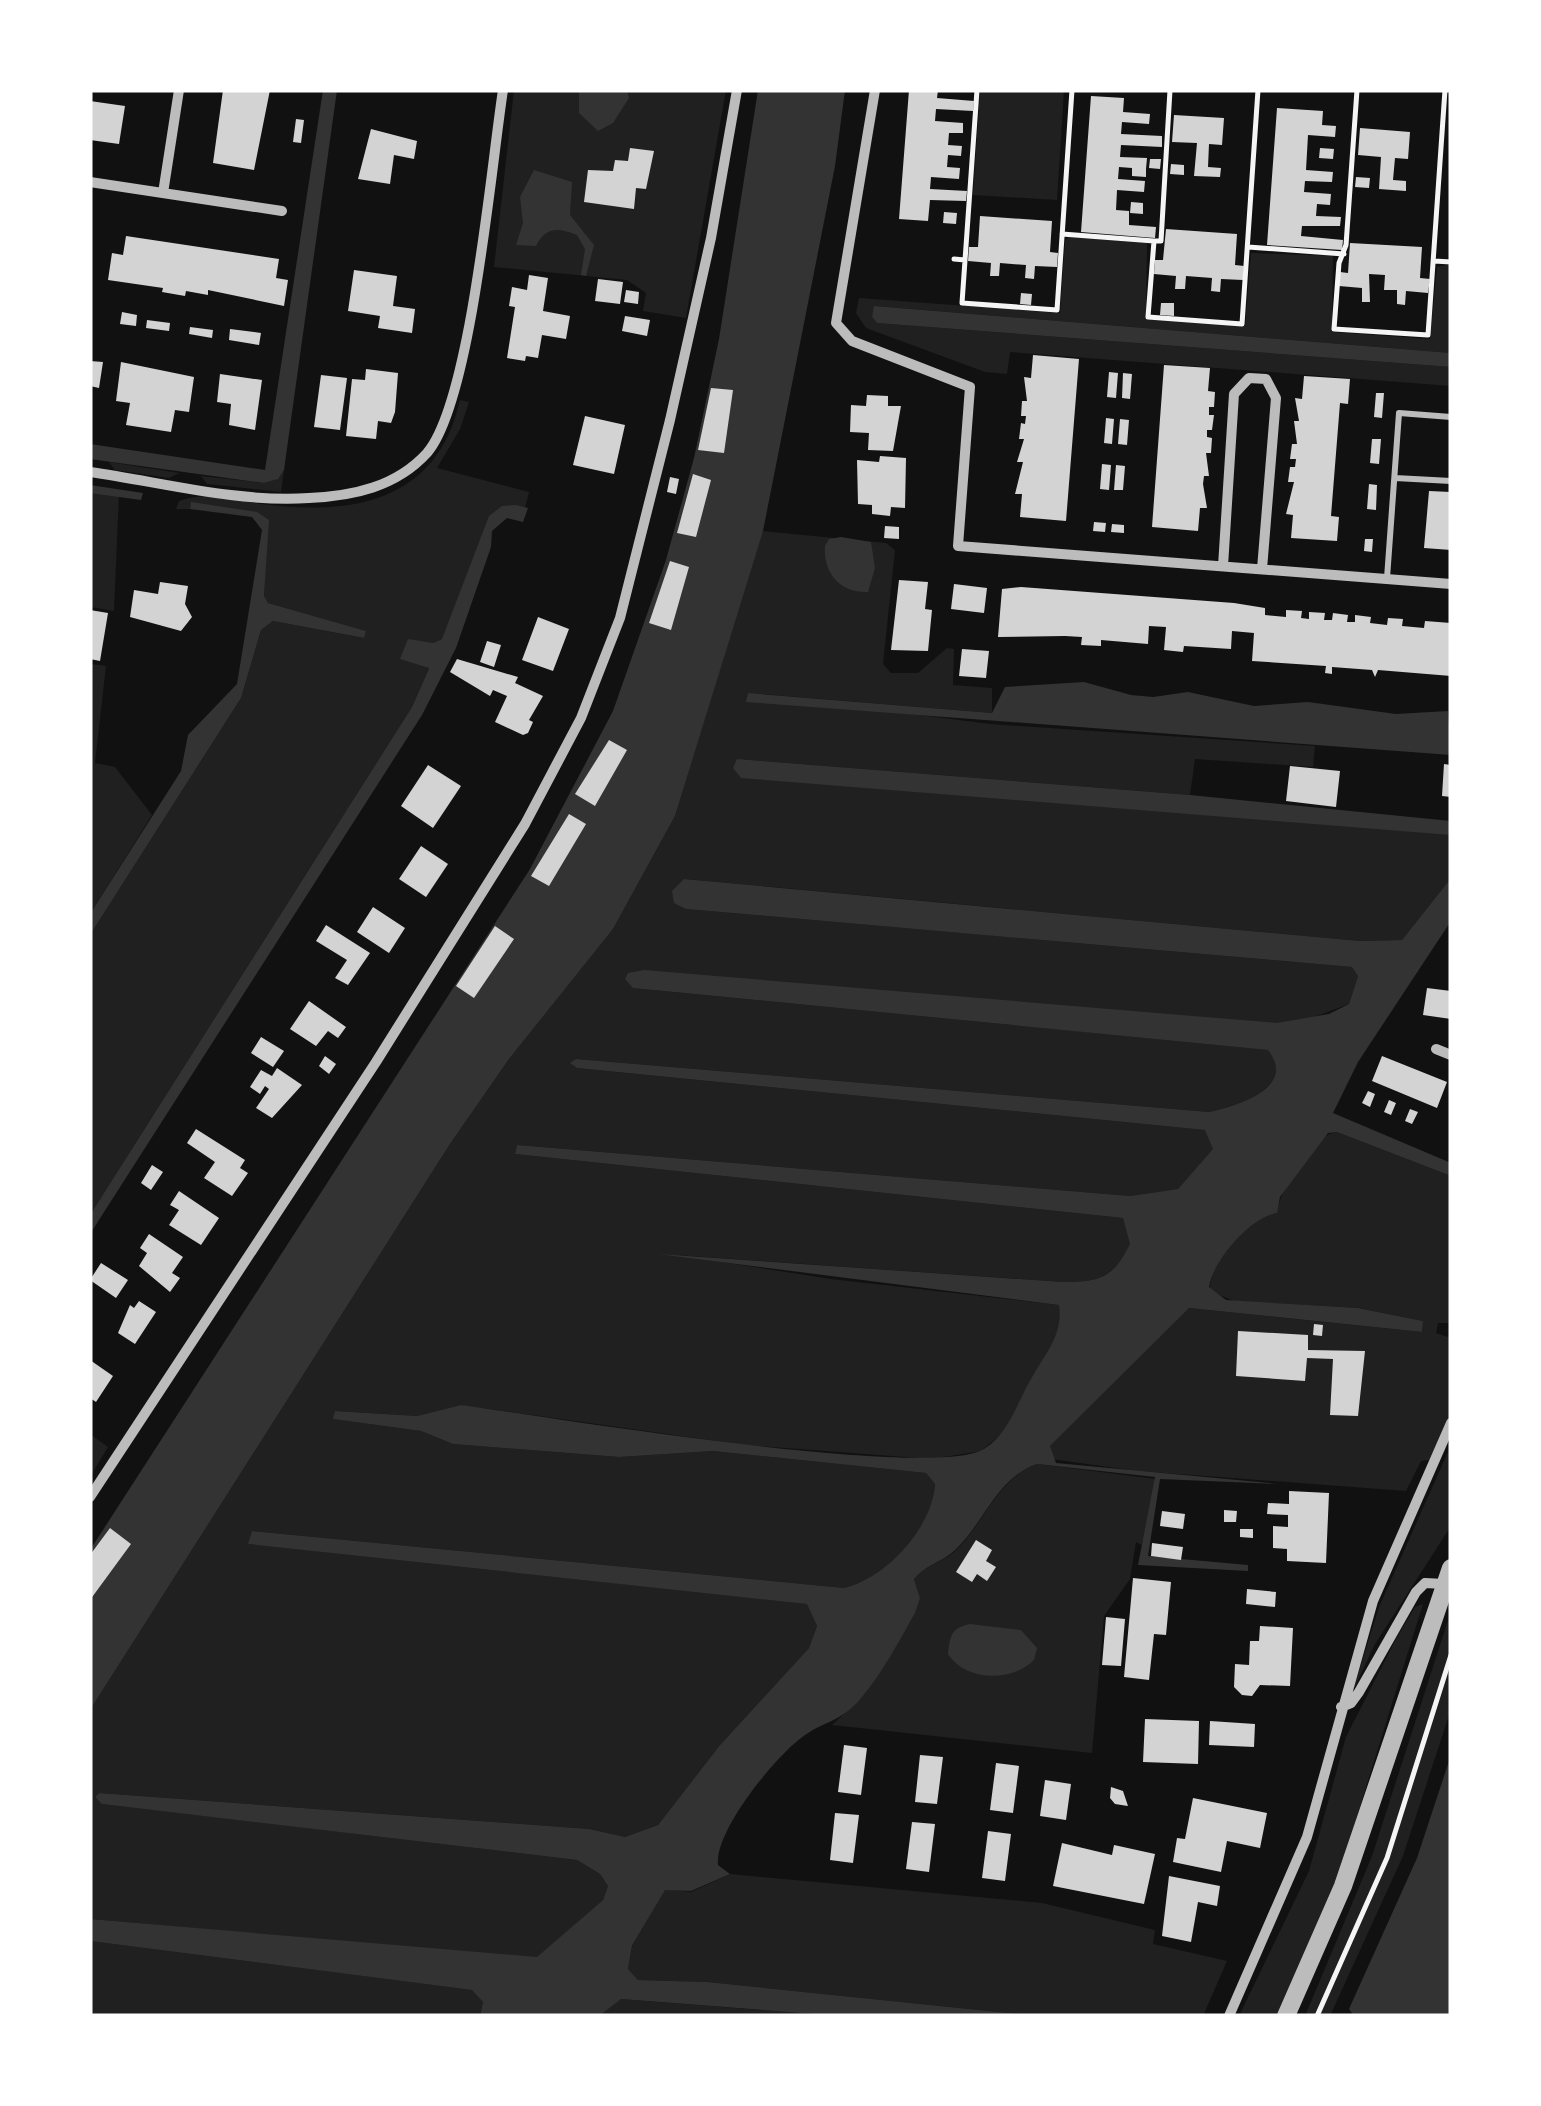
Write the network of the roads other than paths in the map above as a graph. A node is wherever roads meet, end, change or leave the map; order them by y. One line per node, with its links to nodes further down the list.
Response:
1 (179, 90): 6 (street)
2 (503, 90): 9 (street)
3 (737, 90): 19 (street)
4 (875, 90): 12 (street)
5 (90, 182): 6 (street)
6 (163, 193): 7 (street)
7 (282, 211)
8 (1451, 416): 10 (lane)
9 (90, 472)
10 (1395, 478): 11 (lane); 14 (lane)
11 (1451, 481)
12 (1223, 566): 13 (street); 13 (street)
13 (1262, 569): 14 (street)
14 (1386, 578): 15 (street)
15 (1451, 584)
16 (1436, 1048): 17 (street)
17 (1451, 1056)
18 (1451, 1422): 21 (street)
19 (90, 1497)
20 (1448, 1576): 21 (street); 23 (street)
21 (1341, 1707): 22 (street)
22 (1230, 2016)
23 (1286, 2016)

